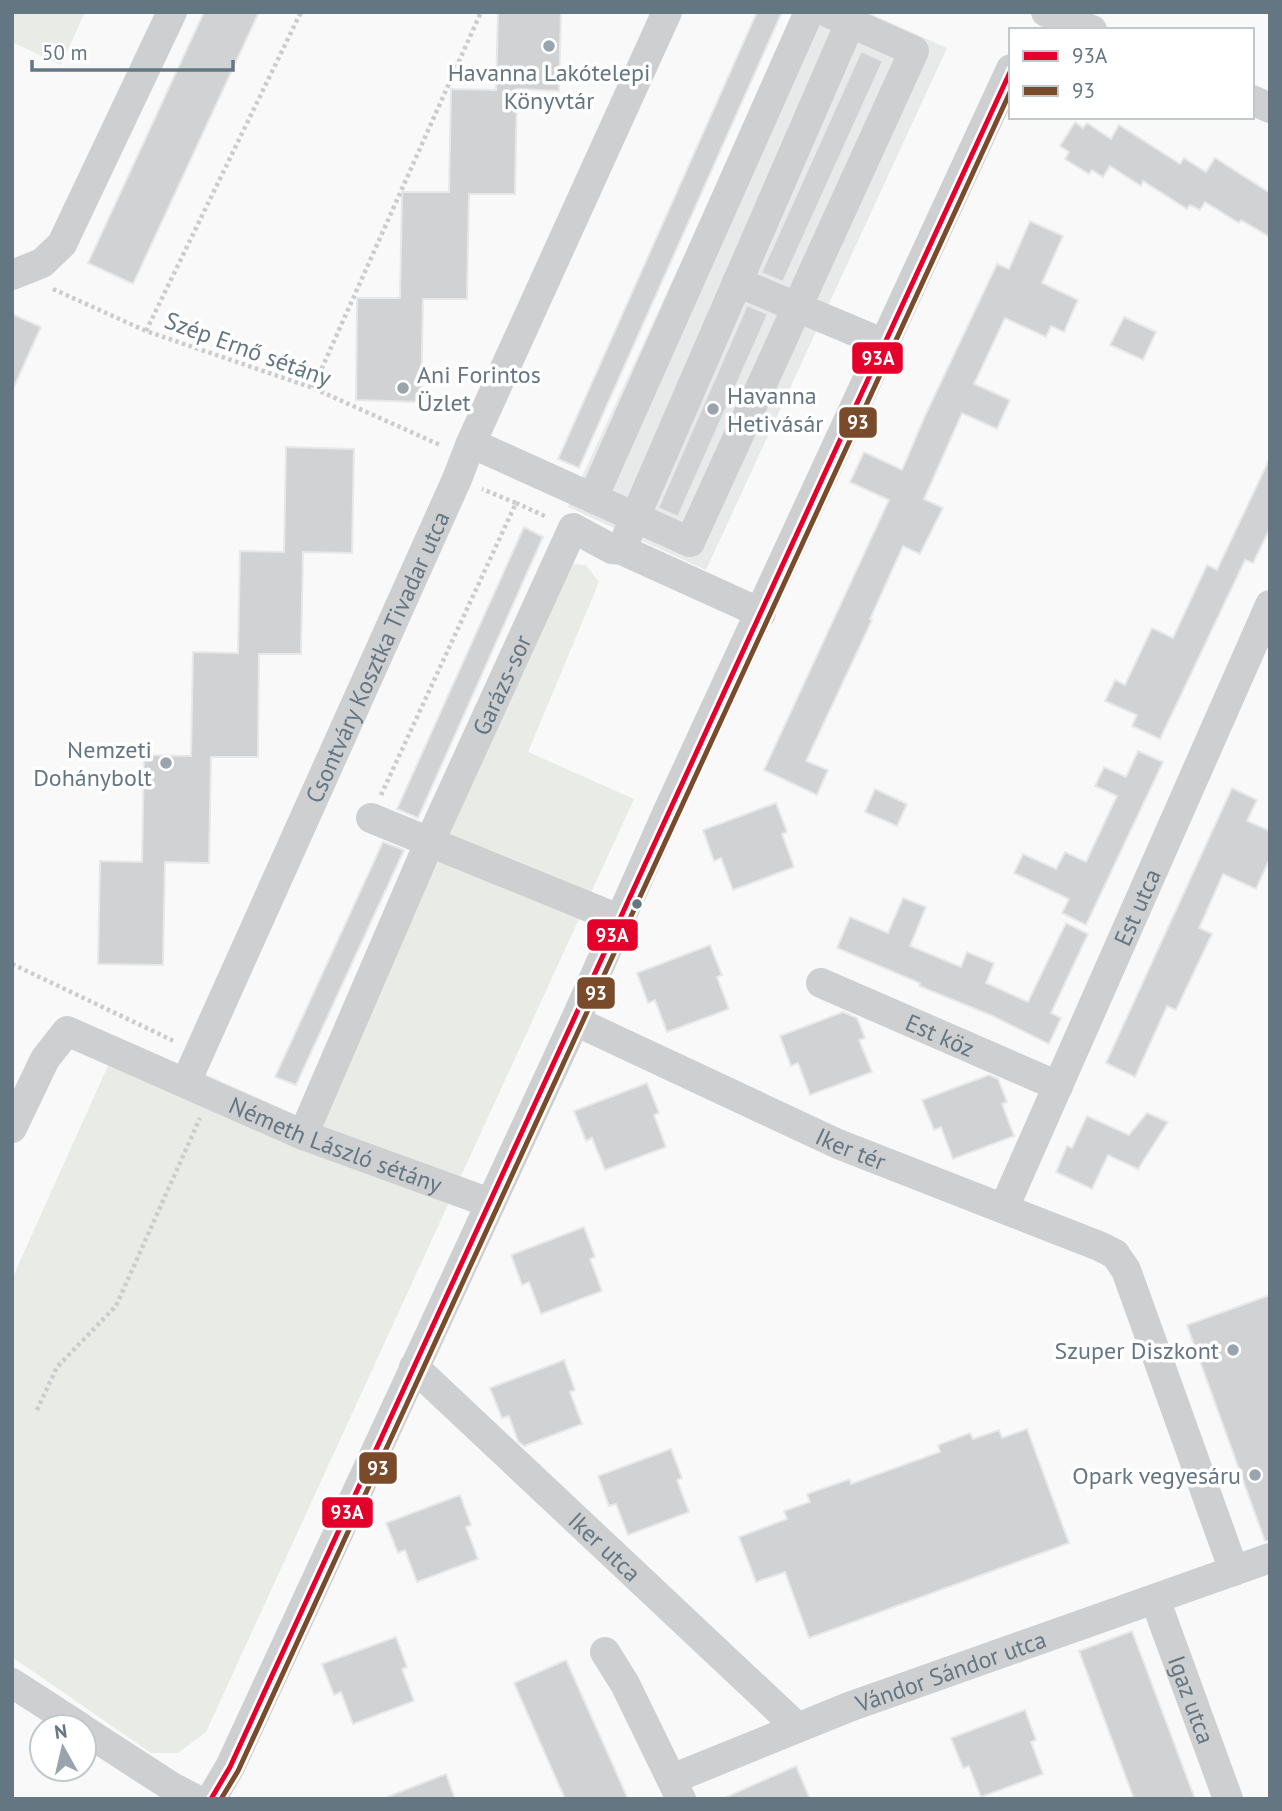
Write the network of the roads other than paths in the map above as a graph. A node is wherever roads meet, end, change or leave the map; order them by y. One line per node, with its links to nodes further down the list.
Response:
1 (172, 12): 12 (street)
2 (667, 12): 16 (street, Csontváry Kosztka Tivadar utca)
3 (809, 12): 17 (street)
4 (1037, 12): 7 (street)
5 (1046, 12): 8 (street)
6 (839, 18): 13 (street); 14 (street)
7 (1030, 28)
8 (1087, 28)
9 (1009, 73): 15 (street)
10 (1254, 101): 11 (street)
11 (1270, 108)
12 (15, 274)
13 (737, 282): 14 (street); 18 (street)
14 (797, 308): 15 (street); 18 (street)
15 (885, 344): 21 (street)
16 (465, 460): 17 (street); 27 (street, Csontváry Kosztka Tivadar utca)
17 (593, 498): 18 (street)
18 (634, 517): 19 (street)
19 (622, 550): 21 (street); 23 (street, Garázs-sor)
20 (1270, 605): 28 (street, Est utca)
21 (761, 614): 24 (street)
22 (370, 818): 23 (street)
23 (430, 841): 24 (street); 30 (street, Garázs-sor)
24 (621, 920): 26 (street)
25 (821, 982): 28 (street, Est köz)
26 (575, 1021): 31 (street); 32 (street, Iker tér)
27 (186, 1082): 29 (street); 30 (street, Németh László sétány)
28 (1058, 1086): 32 (street, Est utca)
29 (12, 1128)
30 (303, 1135): 31 (street, Németh László sétány)
31 (489, 1203): 33 (street)
32 (1004, 1208): 35 (street, Iker tér)
33 (415, 1367): 40 (street, Iker utca); 44 (street)
34 (1270, 1558): 35 (street, Vándor Sándor utca)
35 (1234, 1571): 36 (street, Vándor Sándor utca)
36 (1155, 1600): 40 (street, Vándor Sándor utca); 45 (street, Igaz utca)
37 (605, 1651): 42 (street, Vándor Sándor utca)
38 (12, 1683): 39 (street)
39 (59, 1713)
40 (797, 1727): 42 (street, Vándor Sándor utca)
41 (98, 1738): 43 (street)
42 (676, 1789)
43 (195, 1799)
44 (211, 1799)
45 (1228, 1799)

